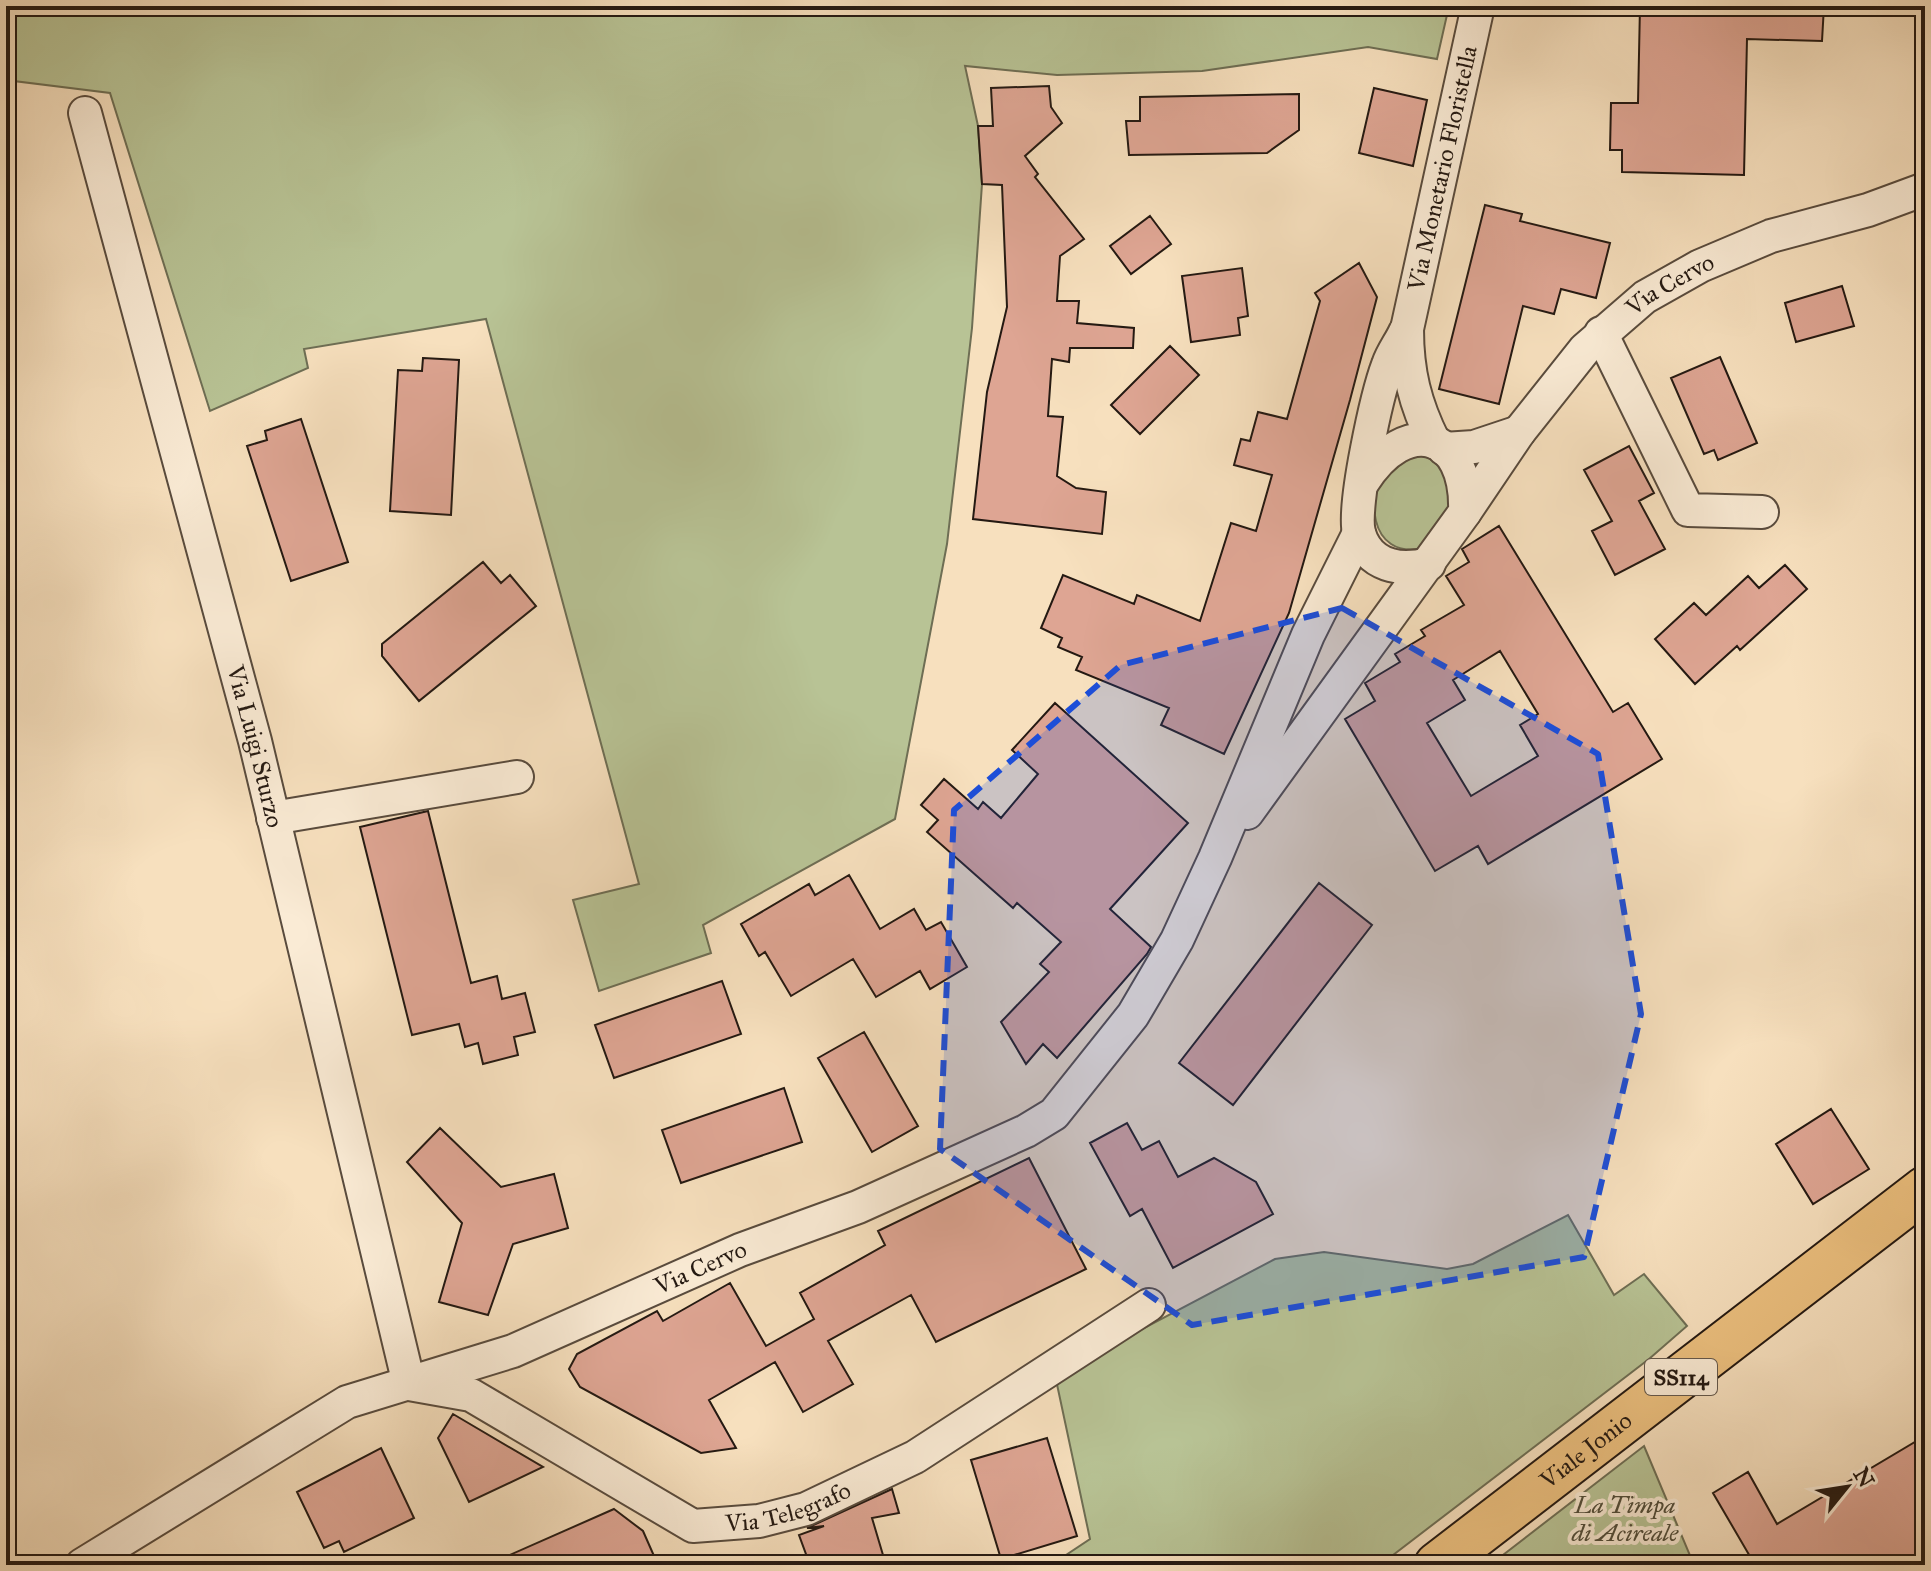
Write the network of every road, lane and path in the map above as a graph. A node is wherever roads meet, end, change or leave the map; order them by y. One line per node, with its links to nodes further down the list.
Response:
1 (1478, 6): 6 (street, Via Monetario Floristella)
2 (85, 113): 16 (street, Via Luigi Sturzo)
3 (1925, 189): 4 (street)
4 (1868, 210): 5 (street); 7 (street, Via Cervo)
5 (1925, 214)
6 (1407, 329): 9 (street); 10 (street)
7 (1601, 333): 8 (street, Via Cervo); 12 (street)
8 (1519, 432): 9 (street); 11 (street, Via Cervo)
9 (1439, 446): 10 (street); 11 (street)
10 (1363, 482): 13 (street)
11 (1465, 512): 14 (street)
12 (1762, 512)
13 (1359, 533): 14 (street); 17 (street)
14 (1429, 564): 17 (street)
15 (517, 777): 16 (street)
16 (273, 818): 20 (street, Via Luigi Sturzo)
17 (1215, 858): 20 (street, Via Cervo)
18 (1925, 1189): 22 (main road, Viale Jonio / SS114)
19 (1149, 1305): 20 (street, Via Telegrafo)
20 (409, 1384): 21 (street, Via Cervo)
21 (82, 1565)
22 (1437, 1565)

